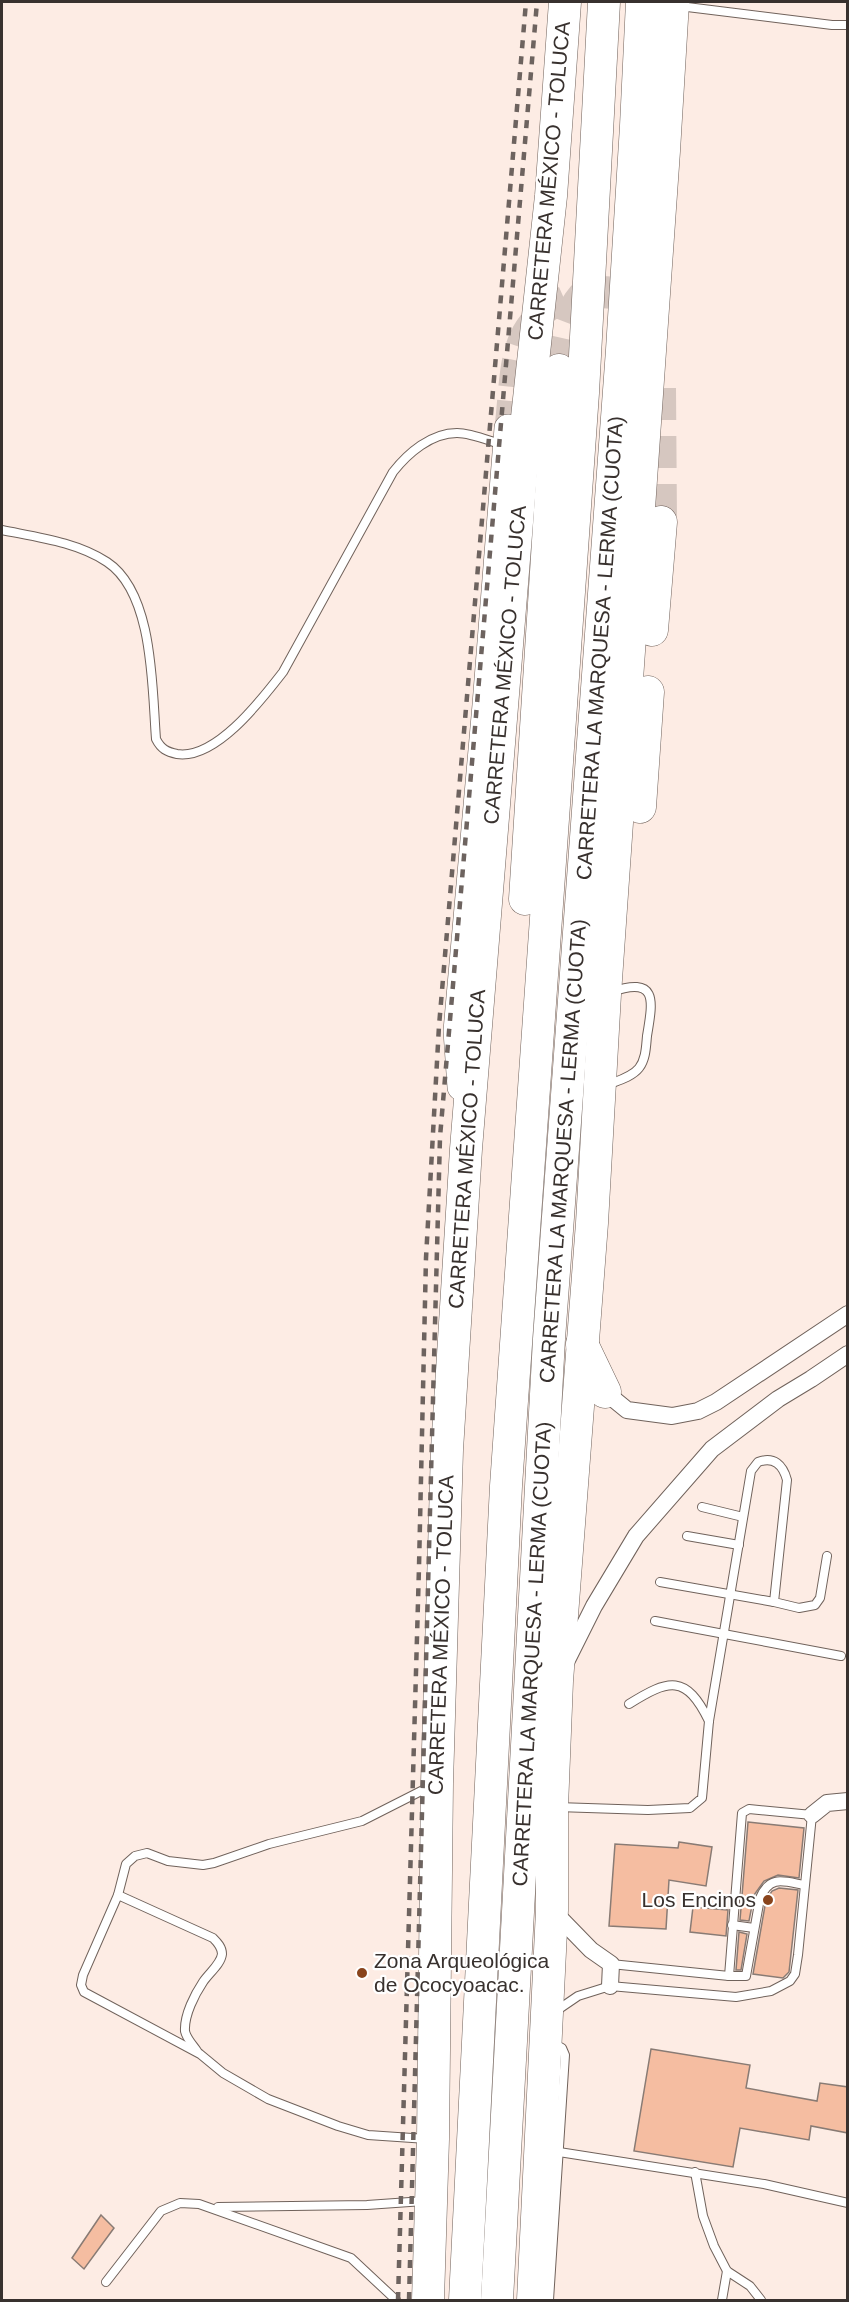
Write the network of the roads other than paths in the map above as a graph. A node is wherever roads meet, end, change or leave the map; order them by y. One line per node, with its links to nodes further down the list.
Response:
1 (565, 2): 12 (highway, CARRETERA MÉXICO - TOLUCA)
2 (604, 2): 17 (highway, CARRETERA LA MARQUESA - LERMA (CUOTA))
3 (642, 3): 57 (highway, CARRETERA LA MARQUESA - LERMA (CUOTA))
4 (672, 3): 5 (lane); 10 (highway)
5 (848, 25)
6 (559, 370): 17 (highway)
7 (507, 437): 9 (lane); 12 (main road)
8 (661, 522): 10 (highway)
9 (2, 530)
10 (605, 994): 11 (highway); 11 (lane)
11 (601, 1088): 14 (highway)
12 (466, 1149): 32 (highway, CARRETERA MÉXICO - TOLUCA)
13 (848, 1314): 16 (street)
14 (581, 1342): 16 (highway); 29 (highway)
15 (848, 1354): 29 (street)
16 (605, 1392)
17 (506, 1486): 56 (highway, CARRETERA LA MARQUESA - LERMA (CUOTA))
18 (702, 1508): 19 (lane)
19 (743, 1517): 21 (lane); 25 (lane)
20 (687, 1536): 21 (lane)
21 (739, 1545): 24 (lane)
22 (827, 1556): 25 (lane)
23 (660, 1582): 24 (lane)
24 (731, 1594): 25 (lane); 27 (lane)
25 (774, 1602)
26 (655, 1621): 27 (lane)
27 (724, 1632): 28 (lane); 31 (lane)
28 (841, 1656)
29 (557, 1681): 34 (highway)
30 (629, 1704): 31 (lane)
31 (710, 1721): 34 (lane)
32 (437, 1783): 37 (lane); 46 (highway, CARRETERA MÉXICO - TOLUCA)
33 (848, 1801): 35 (street)
34 (552, 1807): 38 (highway)
35 (812, 1815): 36 (lane); 39 (lane)
36 (804, 1885): 40 (lane); 43 (lane)
37 (118, 1895): 45 (lane); 45 (lane)
38 (552, 1910): 41 (street); 44 (highway)
39 (732, 1925): 40 (lane); 42 (lane)
40 (754, 1928): 42 (lane)
41 (611, 1964): 42 (lane); 43 (street)
42 (729, 1976)
43 (610, 1986): 44 (lane)
44 (545, 2029): 47 (lane); 58 (highway)
45 (200, 2054): 46 (lane)
46 (432, 2139): 49 (highway, CARRETERA MÉXICO - TOLUCA)
47 (559, 2152): 48 (lane); 59 (lane)
48 (695, 2172): 50 (lane); 52 (lane)
49 (431, 2200): 51 (lane); 55 (highway, CARRETERA MÉXICO - TOLUCA)
50 (848, 2203)
51 (212, 2208): 53 (lane); 54 (lane)
52 (727, 2271): 60 (lane); 61 (lane)
53 (106, 2282)
54 (396, 2301)
55 (428, 2301)
56 (465, 2301)
57 (497, 2301)
58 (532, 2301)
59 (549, 2301)
60 (722, 2301)
61 (761, 2301)

